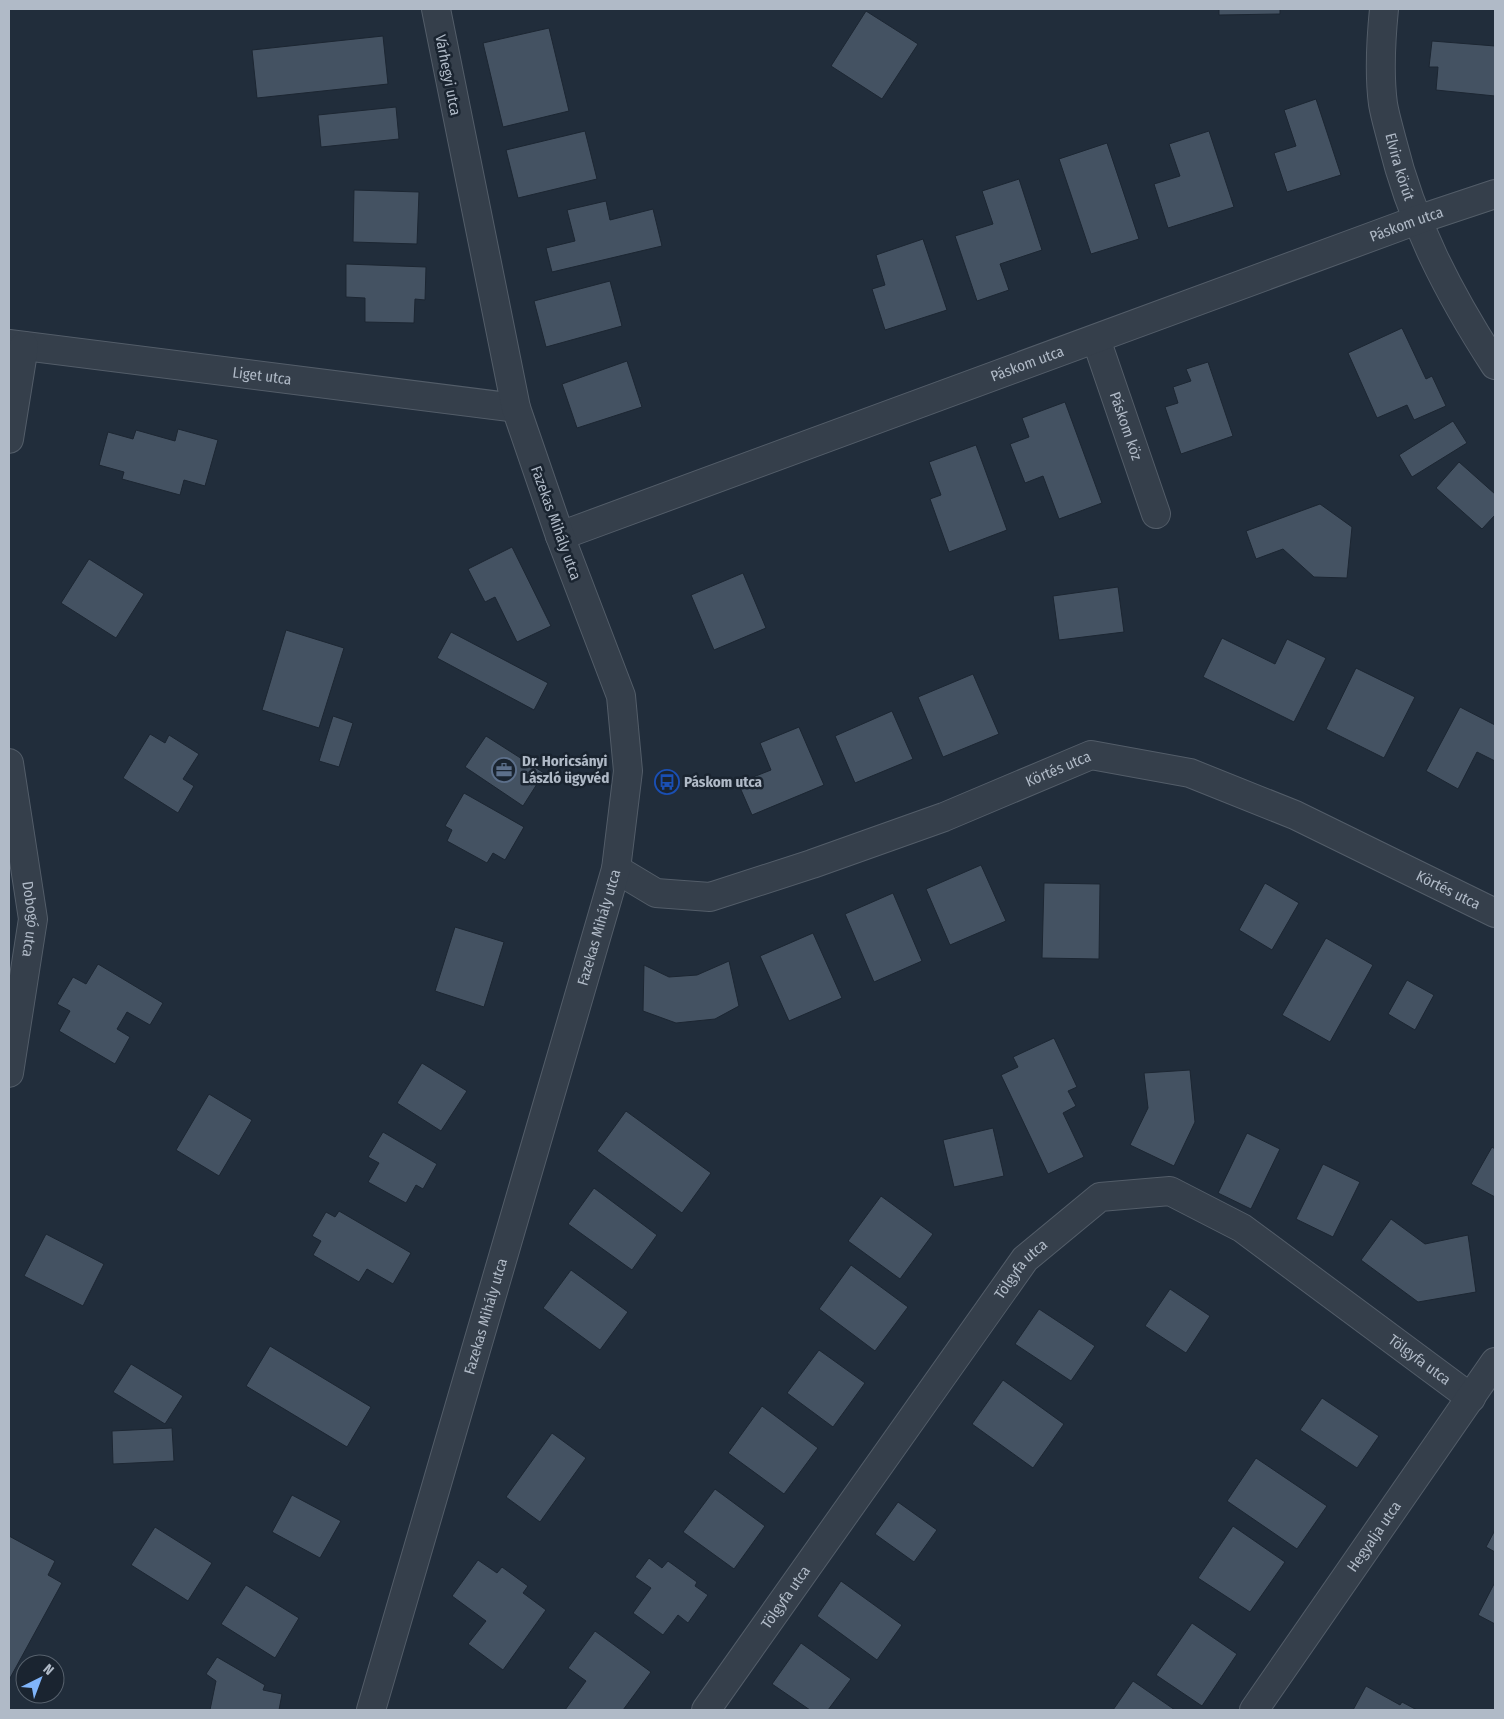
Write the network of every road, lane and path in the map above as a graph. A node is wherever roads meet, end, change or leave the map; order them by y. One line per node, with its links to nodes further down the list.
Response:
1 (436, 9): 3 (street, Várhegyi utca)
2 (1384, 9): 5 (street, Elvira körút)
3 (461, 141): 9 (street, Fazekas Mihály utca)
4 (1495, 194): 5 (street, Páskom utca)
5 (1417, 220): 6 (street, Páskom utca); 8 (street, Elvira körút)
6 (1096, 339): 11 (street, Páskom köz); 12 (street, Páskom utca)
7 (16, 345): 9 (street, Liget utca); 10 (street)
8 (1495, 365)
9 (516, 408): 12 (street, Fazekas Mihály utca)
10 (9, 439)
11 (1156, 514)
12 (560, 536): 14 (street, Fazekas Mihály utca)
13 (9, 763): 16 (street, Dobogó utca)
14 (616, 869): 15 (street, Körtés utca); 19 (street, Fazekas Mihály utca)
15 (1495, 914)
16 (9, 1073)
17 (1495, 1362): 18 (street, Hegyalja utca)
18 (1471, 1398): 20 (street, Tölgyfa utca); 21 (street, Hegyalja utca)
19 (372, 1710)
20 (706, 1710)
21 (1254, 1710)

